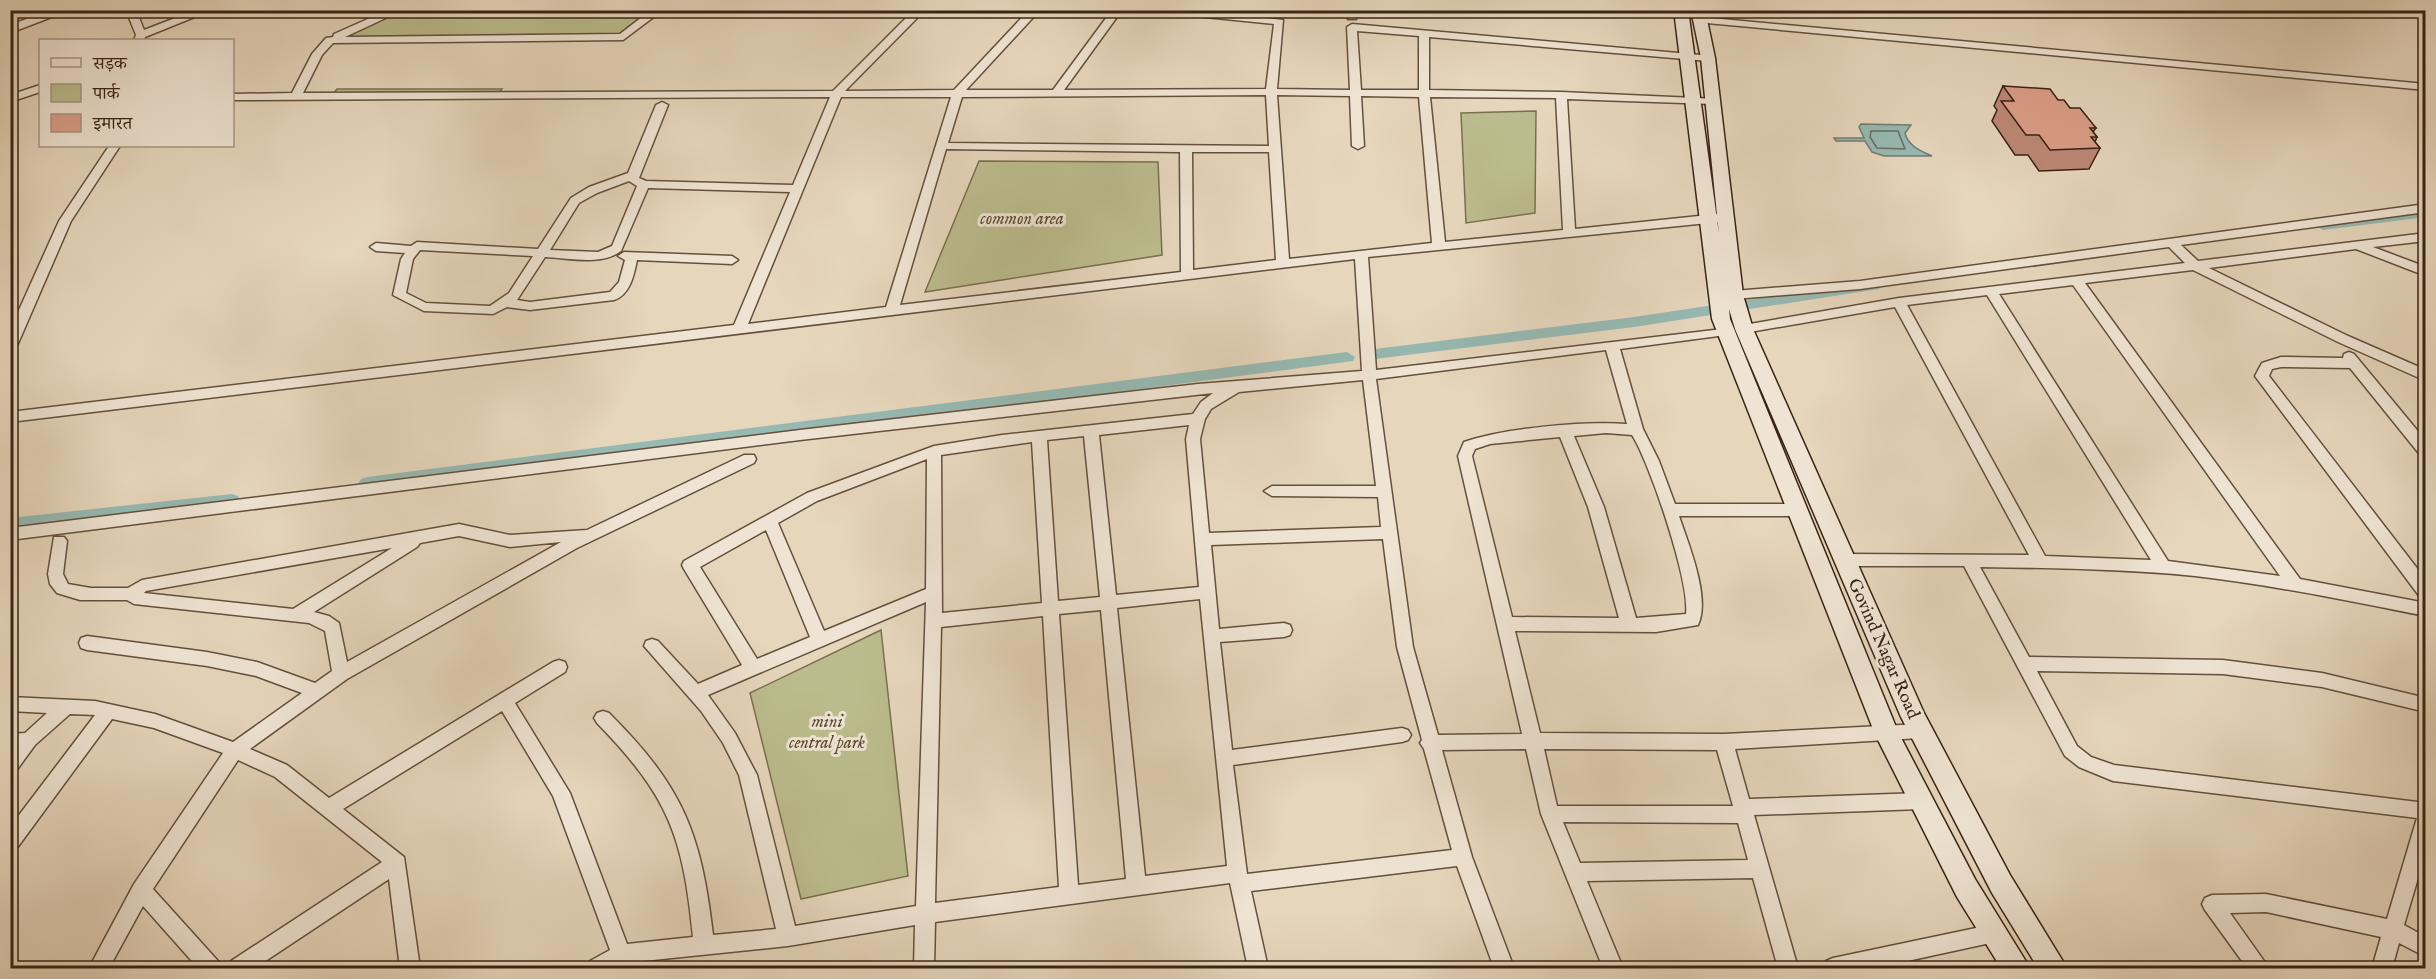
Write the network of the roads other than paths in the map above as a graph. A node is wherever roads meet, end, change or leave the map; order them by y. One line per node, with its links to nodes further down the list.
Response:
1 (64, 10): 12 (street)
2 (131, 10): 14 (street)
3 (207, 10): 14 (street)
4 (398, 10): 15 (street)
5 (658, 10): 15 (street)
6 (920, 10): 20 (street)
7 (1035, 10): 21 (street)
8 (1117, 10): 22 (street)
9 (1164, 10): 23 (street)
10 (1681, 10): 16 (main road)
11 (1699, 15): 17 (main road); 18 (street)
12 (11, 28)
13 (1424, 35): 16 (street); 24 (street); 25 (street)
14 (140, 38)
15 (330, 40): 29 (street)
16 (1685, 57): 17 (street); 30 (main road)
17 (1708, 58): 31 (main road)
18 (2426, 87)
19 (39, 88): 27 (street)
20 (838, 92): 21 (street); 29 (street); 41 (street)
21 (958, 92): 22 (street); 34 (street)
22 (1057, 92): 23 (street)
23 (1271, 92): 24 (street); 37 (street)
24 (1354, 92): 25 (street); 35 (street)
25 (1424, 93): 26 (street); 48 (street)
26 (1561, 95): 30 (street); 45 (street)
27 (15, 97): 33 (street)
28 (234, 97): 29 (street)
29 (296, 97)
30 (1694, 100): 31 (street); 43 (main road)
31 (1713, 101): 44 (main road)
32 (662, 105): 39 (street)
33 (10, 110)
34 (942, 146): 38 (street); 65 (street)
35 (1358, 146)
36 (113, 147): 68 (street)
37 (1275, 148): 38 (street); 57 (street)
38 (1186, 149): 60 (street)
39 (633, 175): 40 (street); 53 (street)
40 (644, 184): 41 (street); 52 (street)
41 (798, 189): 67 (street)
42 (2426, 208): 47 (street)
43 (1707, 218): 44 (street); 45 (street); 66 (main road)
44 (1728, 219): 66 (main road)
45 (1569, 233): 48 (street)
46 (2426, 237): 49 (street)
47 (2171, 242): 58 (street); 66 (street)
48 (1438, 246): 54 (street)
49 (2359, 246): 58 (street); 59 (street)
50 (376, 247): 51 (street)
51 (414, 250): 53 (street); 63 (street)
52 (613, 251): 53 (street); 55 (street)
53 (542, 253): 63 (street)
54 (1361, 254): 57 (street); 73 (street)
55 (632, 257): 56 (street); 63 (street)
56 (732, 260)
57 (1283, 265): 60 (street)
58 (2196, 266): 61 (street); 69 (street)
59 (2426, 272)
60 (1187, 275): 65 (street)
61 (2076, 280): 62 (street); 100 (street)
62 (1990, 290): 64 (street); 99 (street)
63 (505, 302)
64 (1899, 302): 66 (street); 98 (street)
65 (892, 309): 67 (street)
66 (1731, 313): 71 (street); 88 (main road, Govind Nagar Road); 96 (main road, Govind Nagar Road)
67 (740, 327): 76 (street)
68 (13, 332): 70 (street)
69 (2343, 339): 72 (street); 74 (street)
70 (10, 346)
71 (1612, 346): 73 (street); 79 (street)
72 (2354, 363): 82 (street); 103 (street)
73 (1369, 375): 75 (street); 86 (street)
74 (2426, 376)
75 (1237, 387): 77 (street); 92 (street)
76 (10, 417)
77 (1196, 420): 78 (street); 94 (street)
78 (1091, 430): 81 (street); 105 (street)
79 (1635, 430): 80 (street); 87 (street)
80 (1565, 433): 110 (street); 111 (street)
81 (1039, 435): 83 (street); 106 (street)
82 (2424, 449)
83 (934, 451): 89 (street); 101 (street)
84 (749, 459): 90 (street)
85 (1272, 491): 86 (street)
86 (1384, 492): 91 (street)
87 (1669, 510): 88 (street); 110 (street)
88 (1796, 510): 130 (main road, Govind Nagar Road)
89 (769, 519): 114 (street); 119 (street)
90 (594, 533): 93 (street); 120 (street)
91 (1389, 533): 94 (street); 136 (street)
92 (10, 534)
93 (419, 538): 104 (street); 108 (street)
94 (1203, 539): 102 (street)
95 (59, 541): 104 (street)
96 (1844, 560): 97 (street); 129 (main road, Govind Nagar Road)
97 (1968, 560): 98 (street); 117 (street)
98 (2040, 561): 99 (street)
99 (2163, 567): 100 (street)
100 (2294, 583): 107 (street)
101 (934, 592): 109 (street); 114 (street)
102 (1209, 592): 105 (street); 113 (street)
103 (2426, 593)
104 (131, 594): 108 (street)
105 (1107, 603): 106 (street); 152 (street)
106 (1050, 610): 109 (street); 154 (street)
107 (2426, 610)
108 (295, 616): 120 (street)
109 (932, 621): 155 (street)
110 (1629, 623): 111 (street)
111 (1505, 624): 133 (street)
112 (1284, 630): 113 (street)
113 (1213, 636): 138 (street)
114 (820, 640): 119 (street)
115 (87, 643): 121 (street)
116 (652, 646): 122 (street)
117 (2024, 664): 125 (street); 143 (street)
118 (559, 667): 123 (street)
119 (753, 668): 122 (street)
120 (341, 674): 121 (street)
121 (317, 691): 137 (street)
122 (696, 692): 158 (street)
123 (504, 701): 141 (street); 161 (street)
124 (10, 704): 126 (street)
125 (2426, 705)
126 (67, 706): 127 (street); 132 (street)
127 (108, 711): 137 (street); 146 (street)
128 (603, 718): 159 (street)
129 (1920, 731): 130 (street); 174 (main road, Govind Nagar Road)
130 (1887, 734): 135 (street); 140 (main road, Govind Nagar Road)
131 (1402, 735): 138 (street)
132 (29, 740): 134 (street); 139 (street)
133 (1533, 741): 135 (street); 136 (street); 144 (street)
134 (10, 742)
135 (1724, 742): 142 (street)
136 (1429, 743): 147 (street)
137 (236, 750): 141 (street); 153 (street)
138 (1224, 759): 151 (street)
139 (10, 766)
140 (1921, 801): 142 (street); 157 (main road, Govind Nagar Road)
141 (328, 808): 148 (street)
142 (1744, 811): 144 (street); 149 (street)
143 (2426, 811)
144 (1550, 814): 150 (street)
145 (2426, 817): 156 (street)
146 (10, 842)
147 (1463, 857): 151 (street); 169 (street)
148 (397, 863): 164 (street); 165 (street)
149 (1761, 869): 150 (street); 171 (street)
150 (1572, 872): 170 (street)
151 (1238, 879): 152 (street); 168 (street)
152 (1136, 886): 154 (street)
153 (141, 890): 162 (street); 163 (street)
154 (1069, 895): 155 (street)
155 (925, 914): 158 (street); 167 (street)
156 (2394, 930): 160 (street); 175 (street); 176 (street)
157 (1995, 933): 172 (street); 173 (main road, Govind Nagar Road)
158 (788, 937): 159 (street)
159 (704, 946): 161 (street)
160 (2426, 948)
161 (621, 954): 166 (street)
162 (99, 969)
163 (211, 969)
164 (238, 969)
165 (410, 969)
166 (597, 969)
167 (924, 969)
168 (1258, 969)
169 (1504, 969)
170 (1614, 969)
171 (1788, 969)
172 (1833, 969)
173 (2016, 969)
174 (2053, 969)
175 (2259, 969)
176 (2382, 969)

